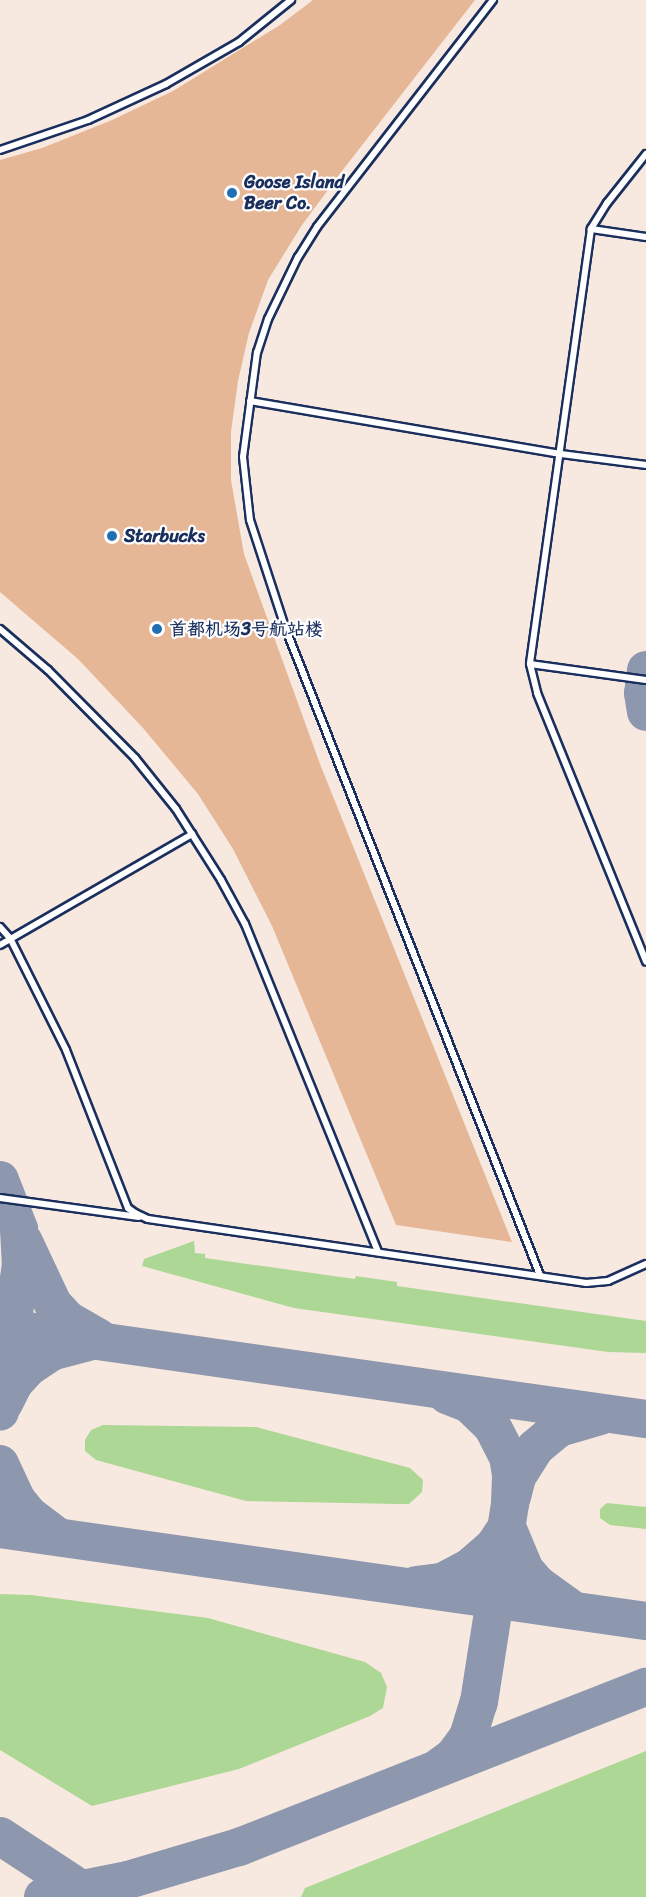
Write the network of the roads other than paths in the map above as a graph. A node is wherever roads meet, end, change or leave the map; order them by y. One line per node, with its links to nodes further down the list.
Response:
1 (291, 0): 3 (lane)
2 (494, 0): 7 (lane)
3 (0, 150)
4 (646, 154): 5 (lane)
5 (591, 229): 6 (lane); 8 (lane)
6 (646, 237)
7 (250, 401): 8 (lane); 22 (lane)
8 (561, 454): 9 (lane); 11 (lane)
9 (646, 465)
10 (0, 629): 13 (lane)
11 (530, 664): 12 (lane); 17 (lane)
12 (646, 680)
13 (192, 834): 15 (lane); 20 (lane)
14 (0, 927): 15 (lane)
15 (10, 938): 16 (lane); 19 (lane)
16 (0, 945)
17 (646, 962)
18 (0, 1198): 19 (lane)
19 (148, 1219): 20 (lane)
20 (378, 1251): 22 (lane)
21 (646, 1264): 22 (lane)
22 (540, 1275)

